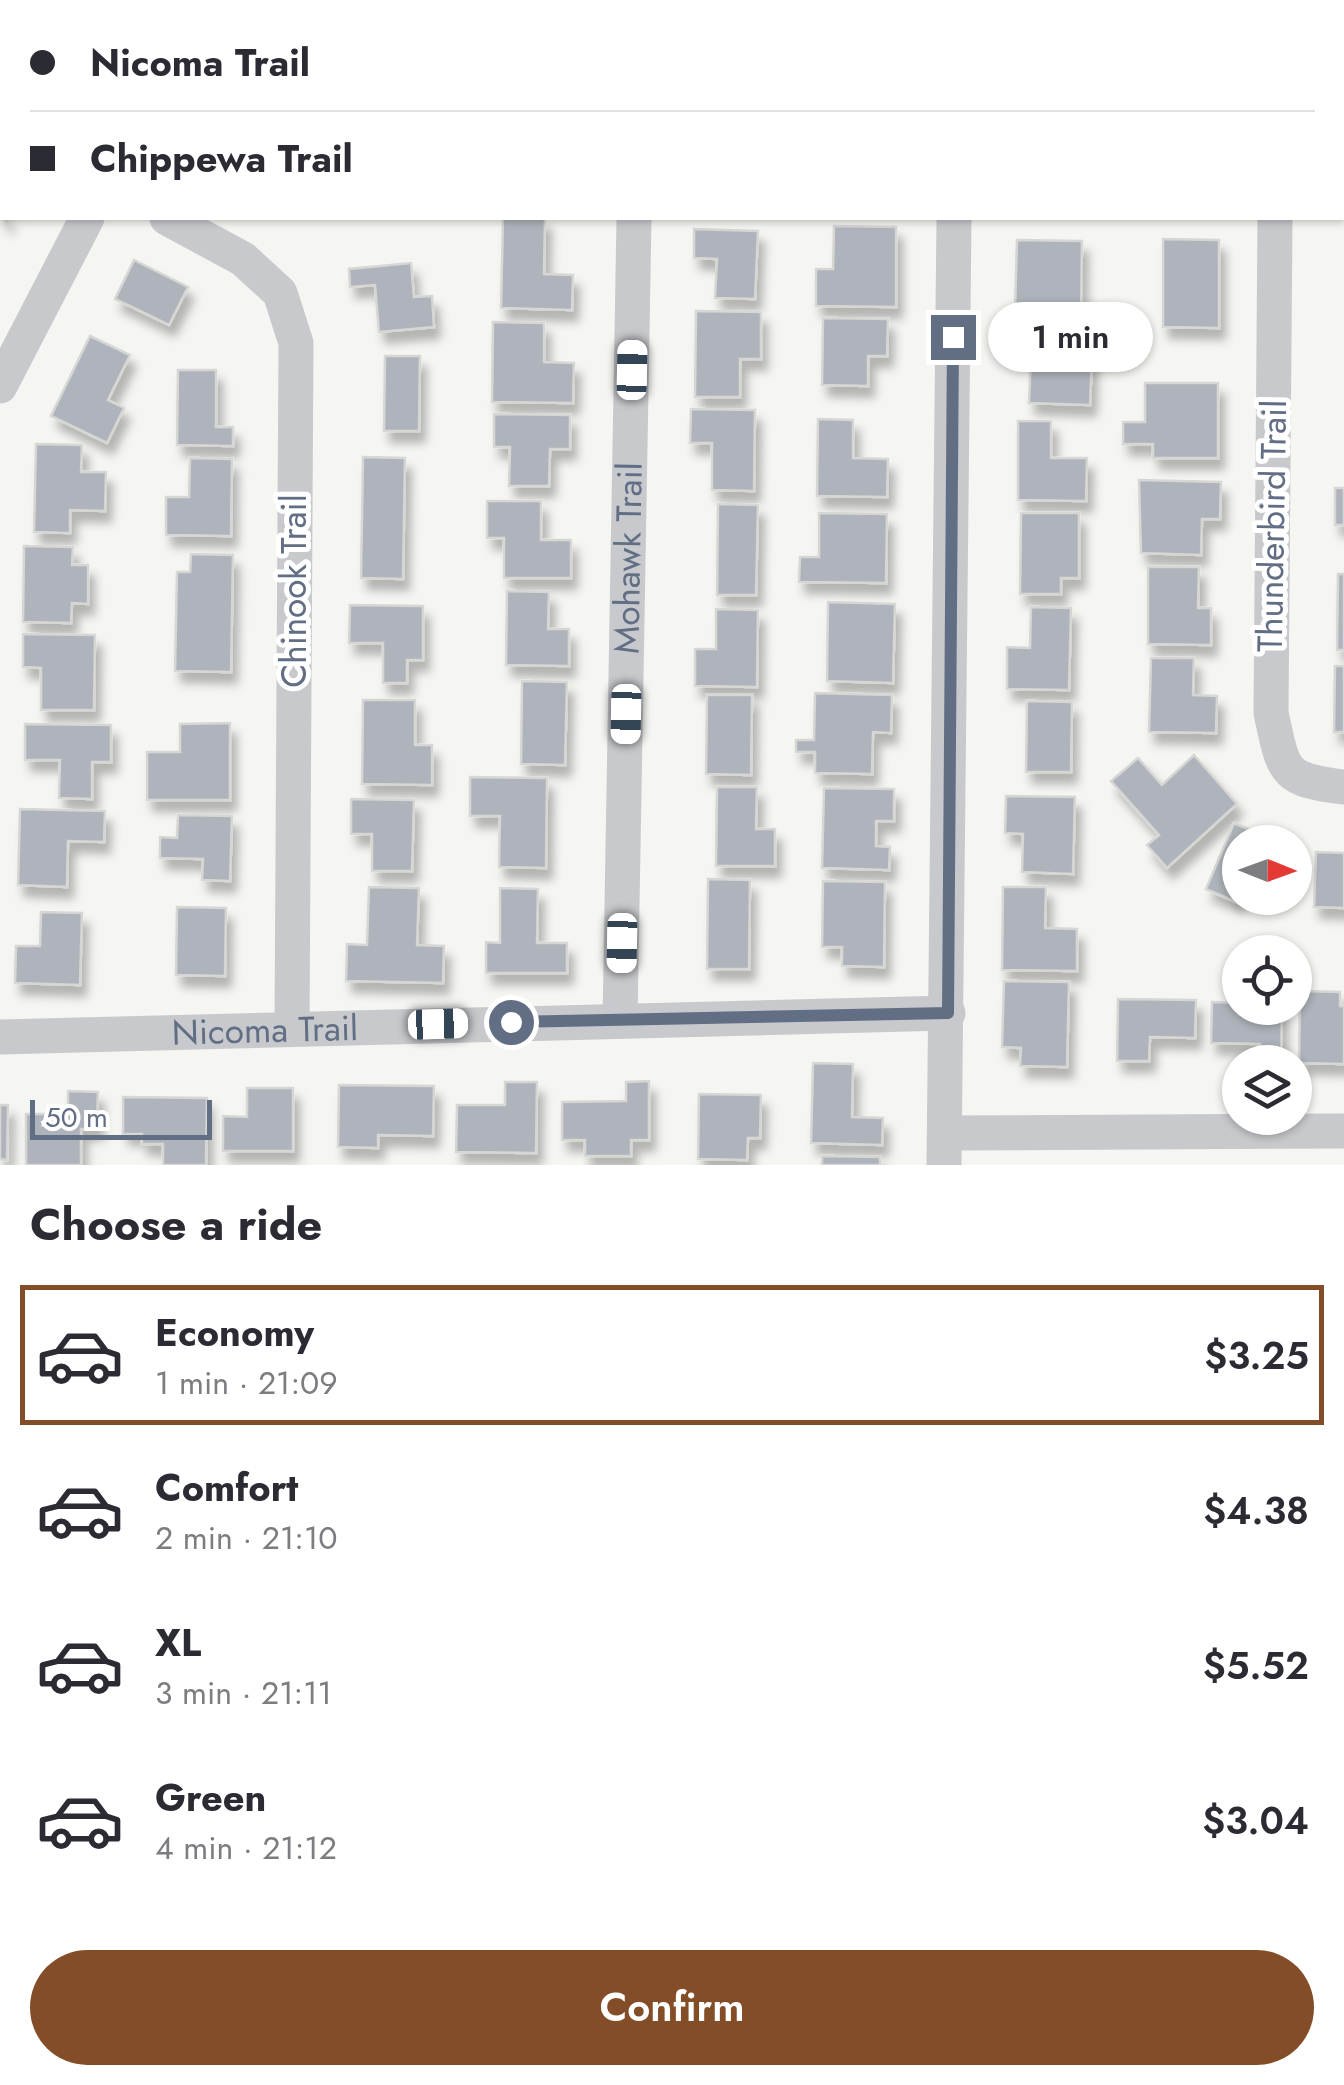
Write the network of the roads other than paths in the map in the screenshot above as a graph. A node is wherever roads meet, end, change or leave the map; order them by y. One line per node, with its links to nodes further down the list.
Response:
1 (86, 220): 6 (street)
2 (172, 220): 10 (street, Chinook Trail)
3 (634, 220): 9 (street, Mohawk Trail)
4 (954, 220): 8 (street)
5 (1275, 220): 7 (street, Thunderbird Trail)
6 (0, 386)
7 (1344, 787)
8 (948, 1013): 9 (street, Nicoma Trail); 13 (street)
9 (620, 1020): 10 (street, Nicoma Trail)
10 (292, 1028): 11 (street, Nicoma Trail)
11 (0, 1037)
12 (1344, 1131): 13 (street)
13 (945, 1149)

